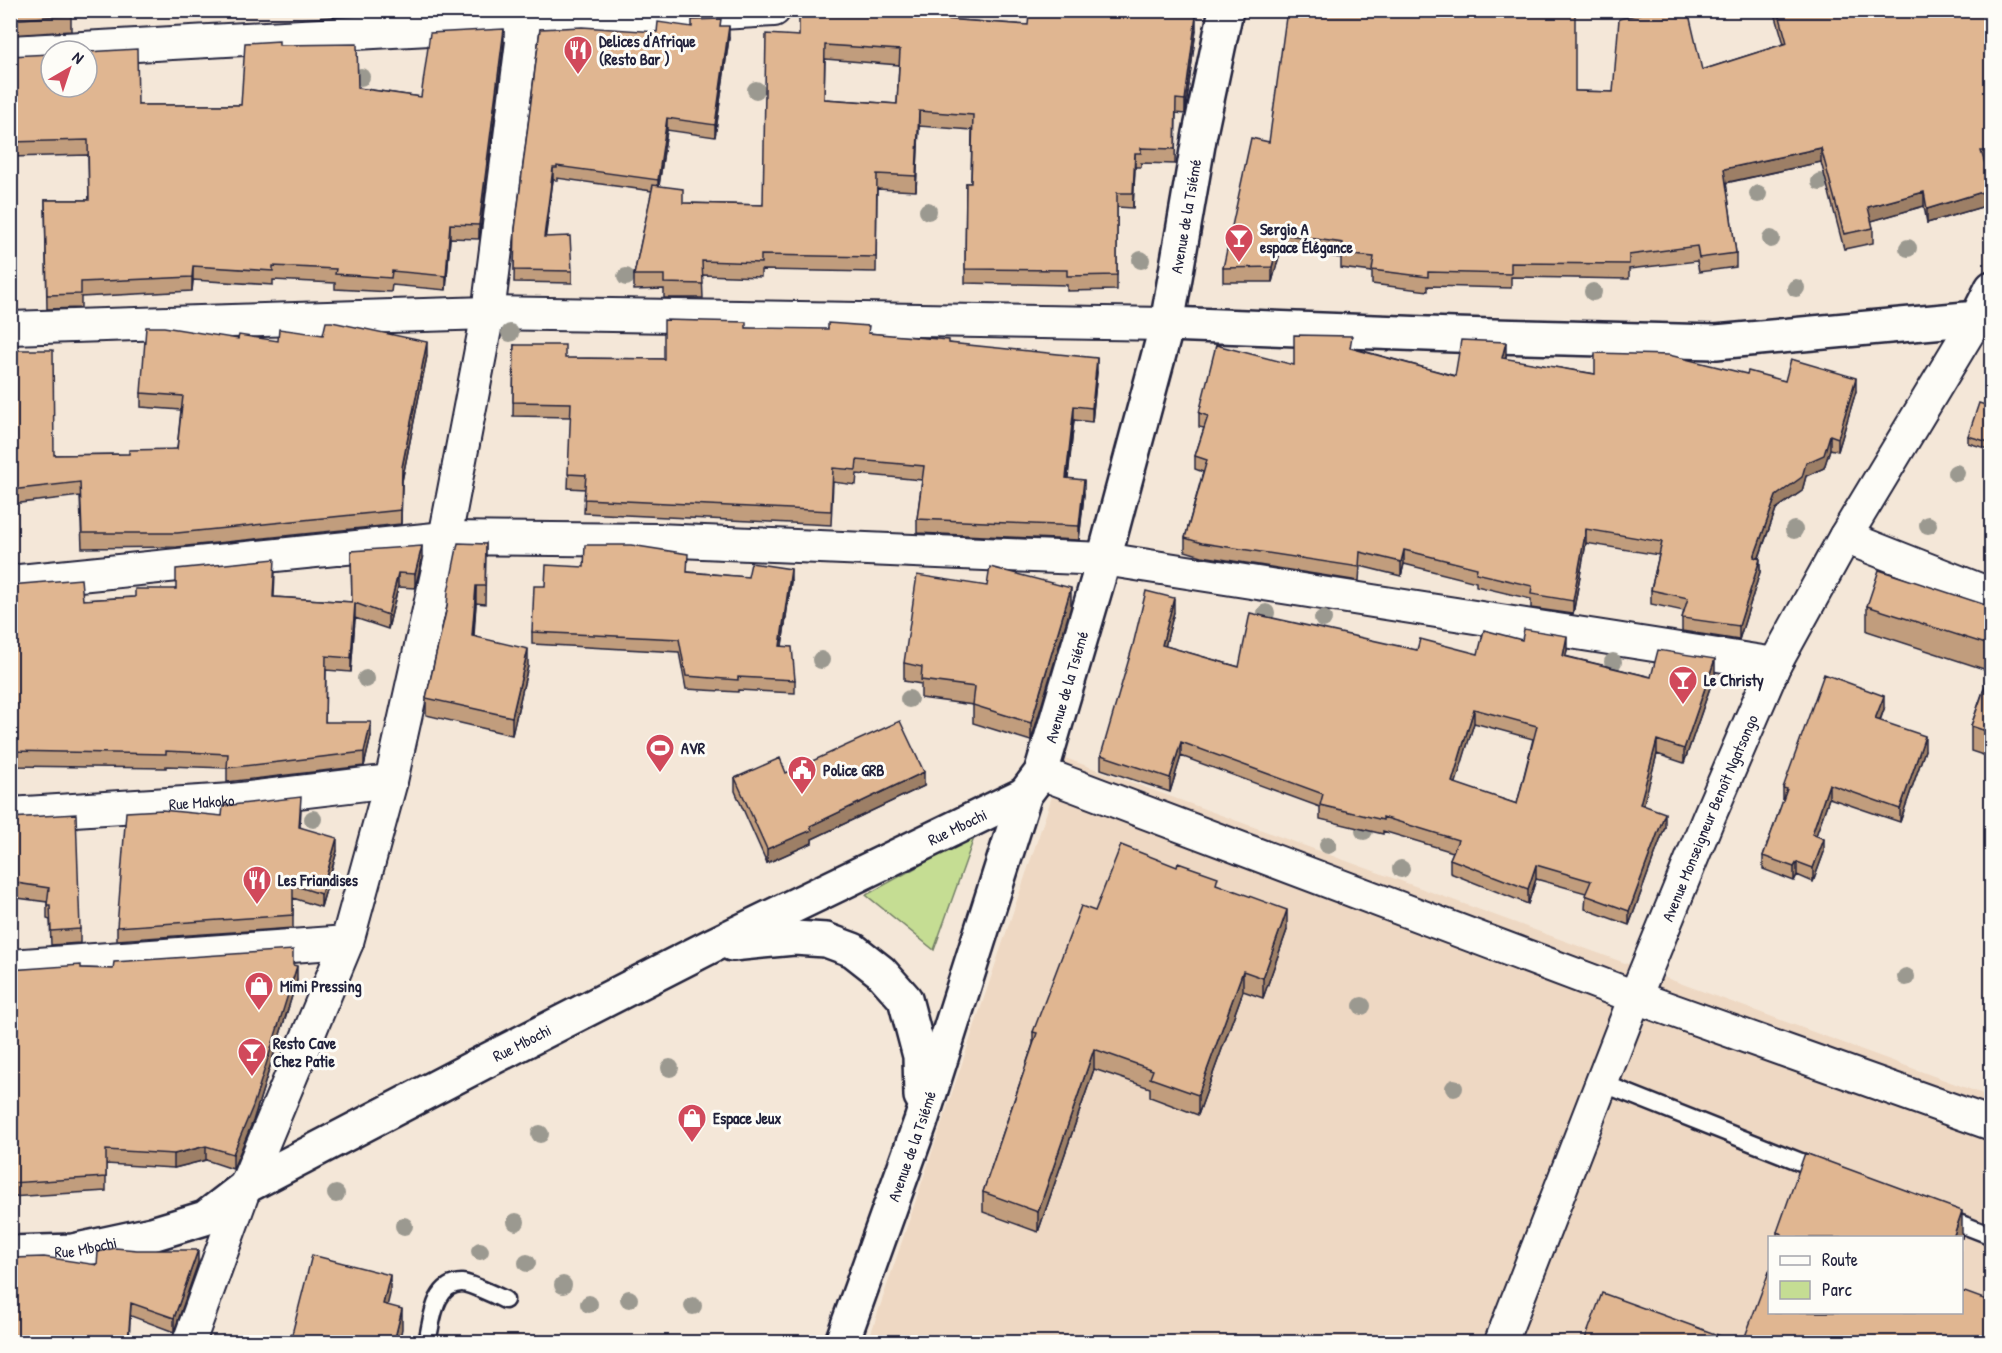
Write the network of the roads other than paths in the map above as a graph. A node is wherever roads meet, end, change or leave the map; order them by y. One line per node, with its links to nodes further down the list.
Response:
1 (774, 10): 3 (street)
2 (1226, 10): 8 (main road, Avenue de la Tsiémé)
3 (524, 17): 4 (street); 6 (street)
4 (10, 52)
5 (1992, 288): 7 (main road, Avenue Monseigneur Benoît Ngatsongo)
6 (488, 313): 8 (street); 9 (street); 10 (street)
7 (1984, 319): 8 (main road); 11 (street, Avenue Monseigneur Benoît Ngatsongo)
8 (1167, 324): 12 (main road, Avenue de la Tsiémé)
9 (10, 328)
10 (445, 537): 12 (street); 13 (street); 16 (street)
11 (1845, 537): 14 (street); 15 (street, Avenue Monseigneur Benoît Ngatsongo)
12 (1104, 559): 15 (street); 17 (main road, Avenue de la Tsiémé)
13 (10, 582)
14 (1992, 595)
15 (1775, 664): 22 (street, Avenue Monseigneur Benoît Ngatsongo)
16 (391, 781): 18 (street, Rue Makoko); 19 (street)
17 (1033, 784): 20 (main road, Rue Mbochi); 22 (street); 24 (main road, Avenue de la Tsiémé)
18 (10, 814)
19 (347, 942): 21 (street); 27 (street)
20 (713, 945): 24 (main road); 27 (main road, Rue Mbochi)
21 (10, 966)
22 (1635, 997): 23 (street, Avenue Monseigneur Benoît Ngatsongo); 25 (street)
23 (1602, 1083): 26 (lane); 35 (street, Avenue Monseigneur Benoît Ngatsongo)
24 (921, 1121): 34 (main road, Avenue de la Tsiémé)
25 (1992, 1124)
26 (1836, 1175)
27 (245, 1186): 30 (main road, Rue Mbochi); 32 (street)
28 (1925, 1210): 29 (lane)
29 (1992, 1236)
30 (10, 1253)
31 (505, 1300): 33 (lane)
32 (189, 1342)
33 (428, 1342)
34 (842, 1342)
35 (1502, 1342)

